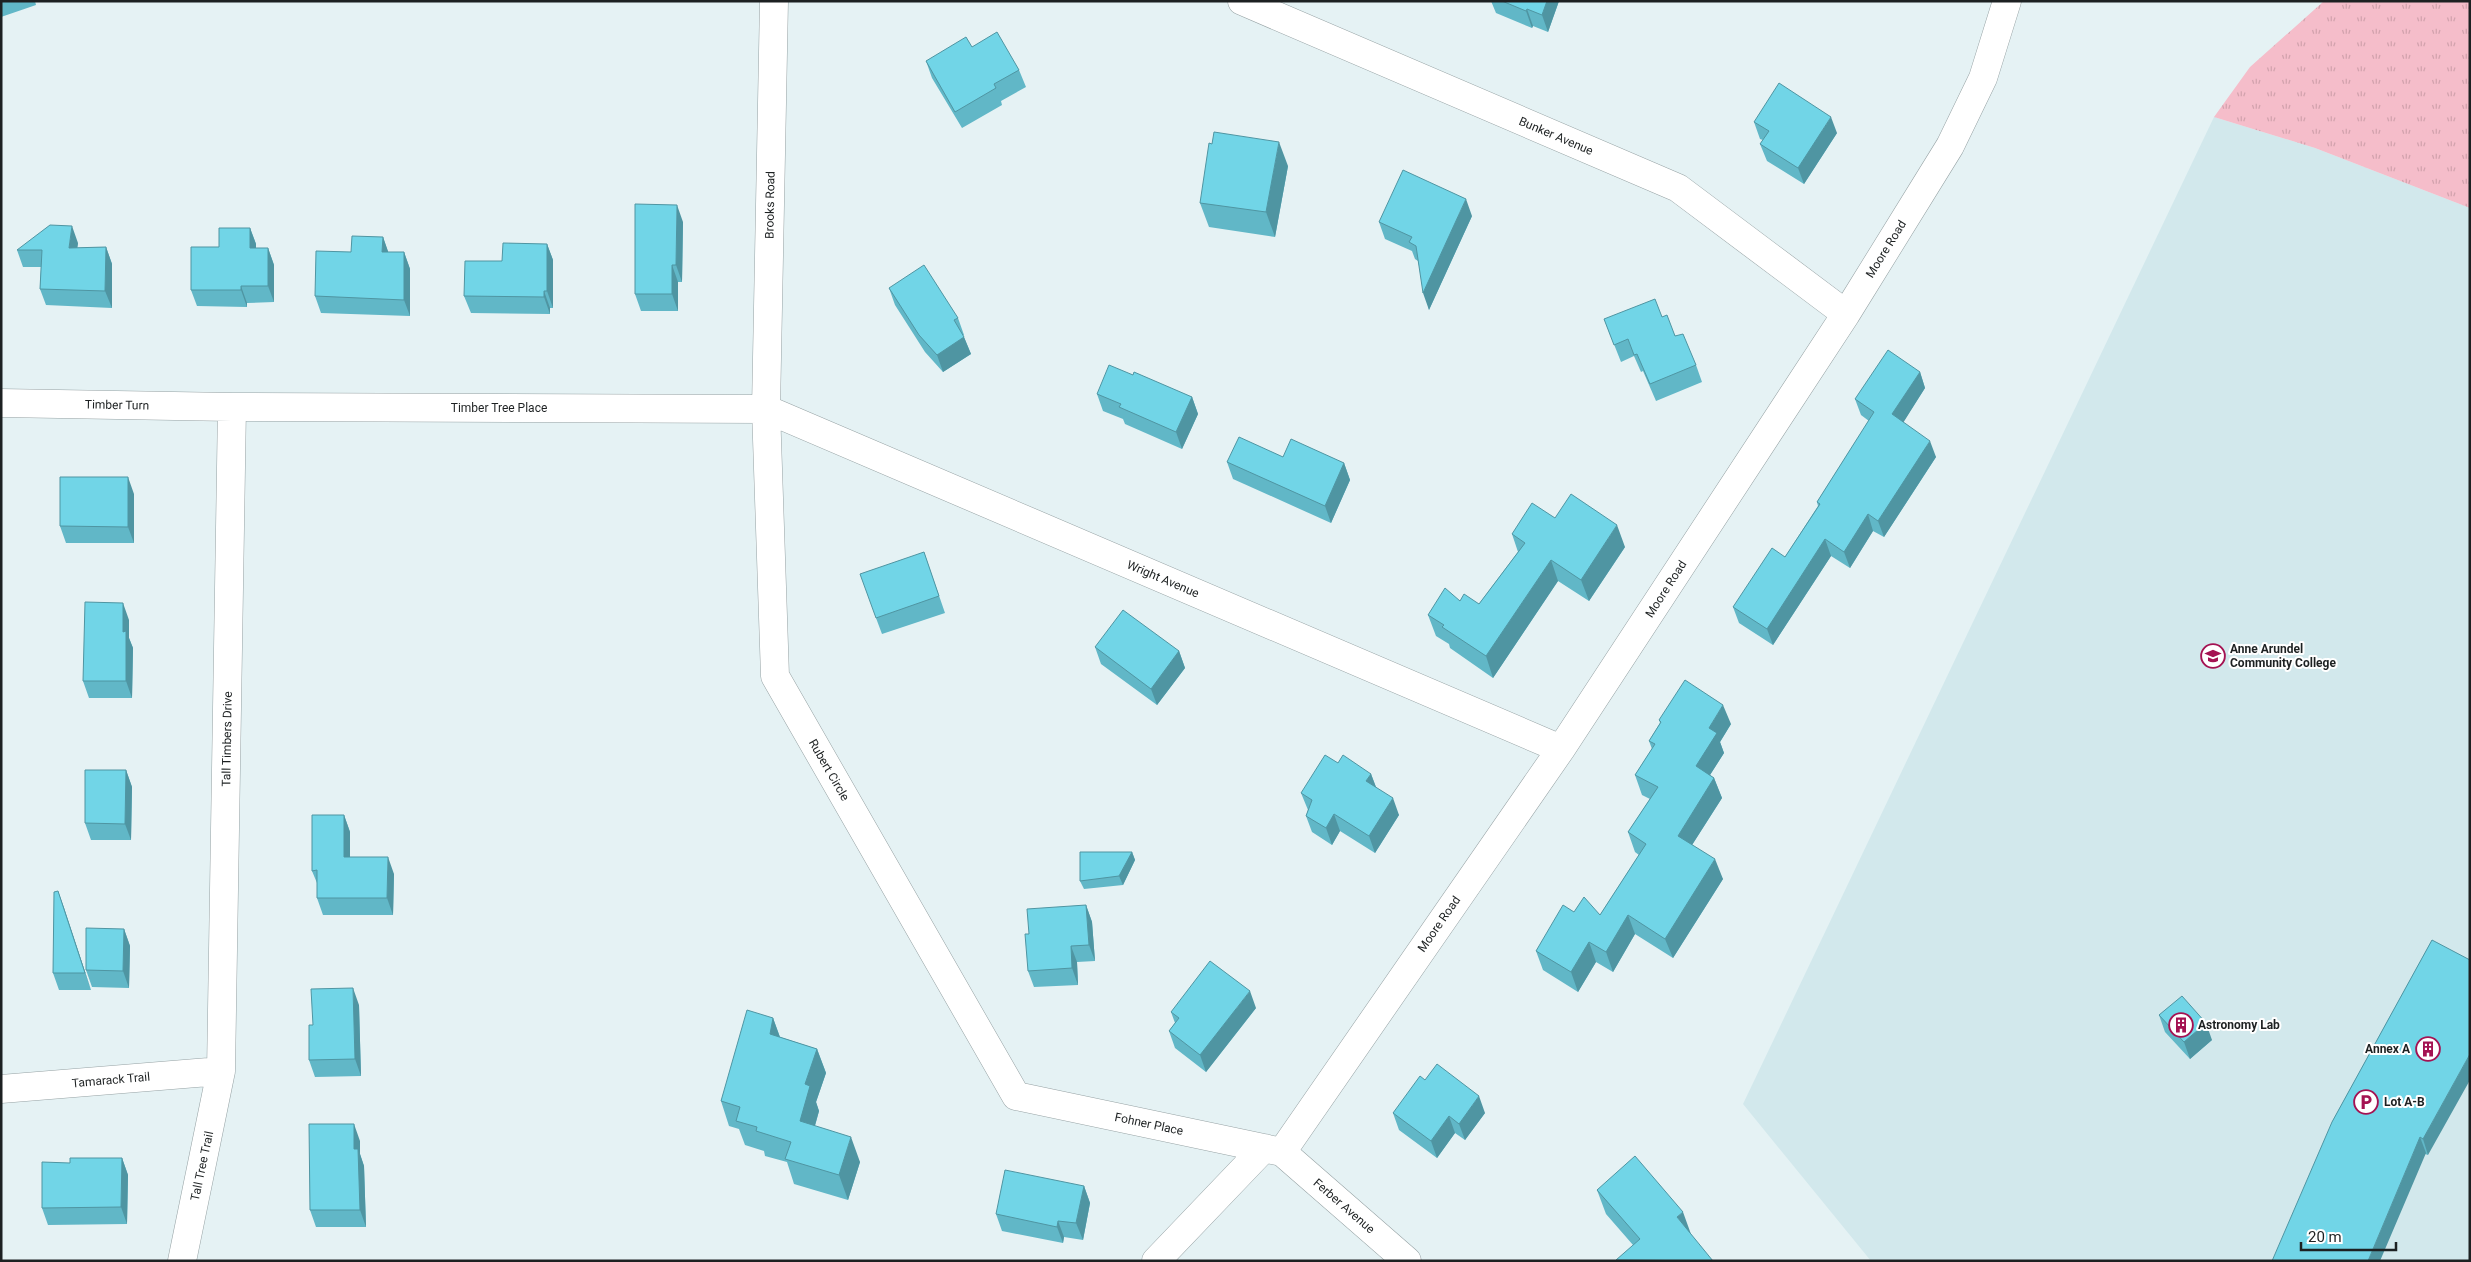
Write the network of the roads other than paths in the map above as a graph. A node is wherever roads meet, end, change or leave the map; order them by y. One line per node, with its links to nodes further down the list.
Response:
1 (774, 1): 7 (street, Brooks Road)
2 (1242, 1): 4 (street, Bunker Avenue)
3 (2007, 1): 4 (street, Moore Road)
4 (1846, 314): 8 (street, Moore Road)
5 (1, 402): 6 (street, Timber Turn)
6 (232, 407): 7 (street, Timber Tree Place); 9 (street, Tall Timbers Drive)
7 (766, 409): 8 (street, Wright Avenue); 11 (street, Rubert Circle)
8 (1560, 749): 12 (street, Moore Road)
9 (222, 1071): 10 (street, Tamarack Trail); 13 (street, Tall Tree Trail)
10 (1, 1090)
11 (1016, 1096): 12 (street, Fohner Place)
12 (1273, 1150): 14 (street, Moore Road); 15 (street, Ferber Avenue)
13 (182, 1261)
14 (1156, 1261)
15 (1407, 1261)

